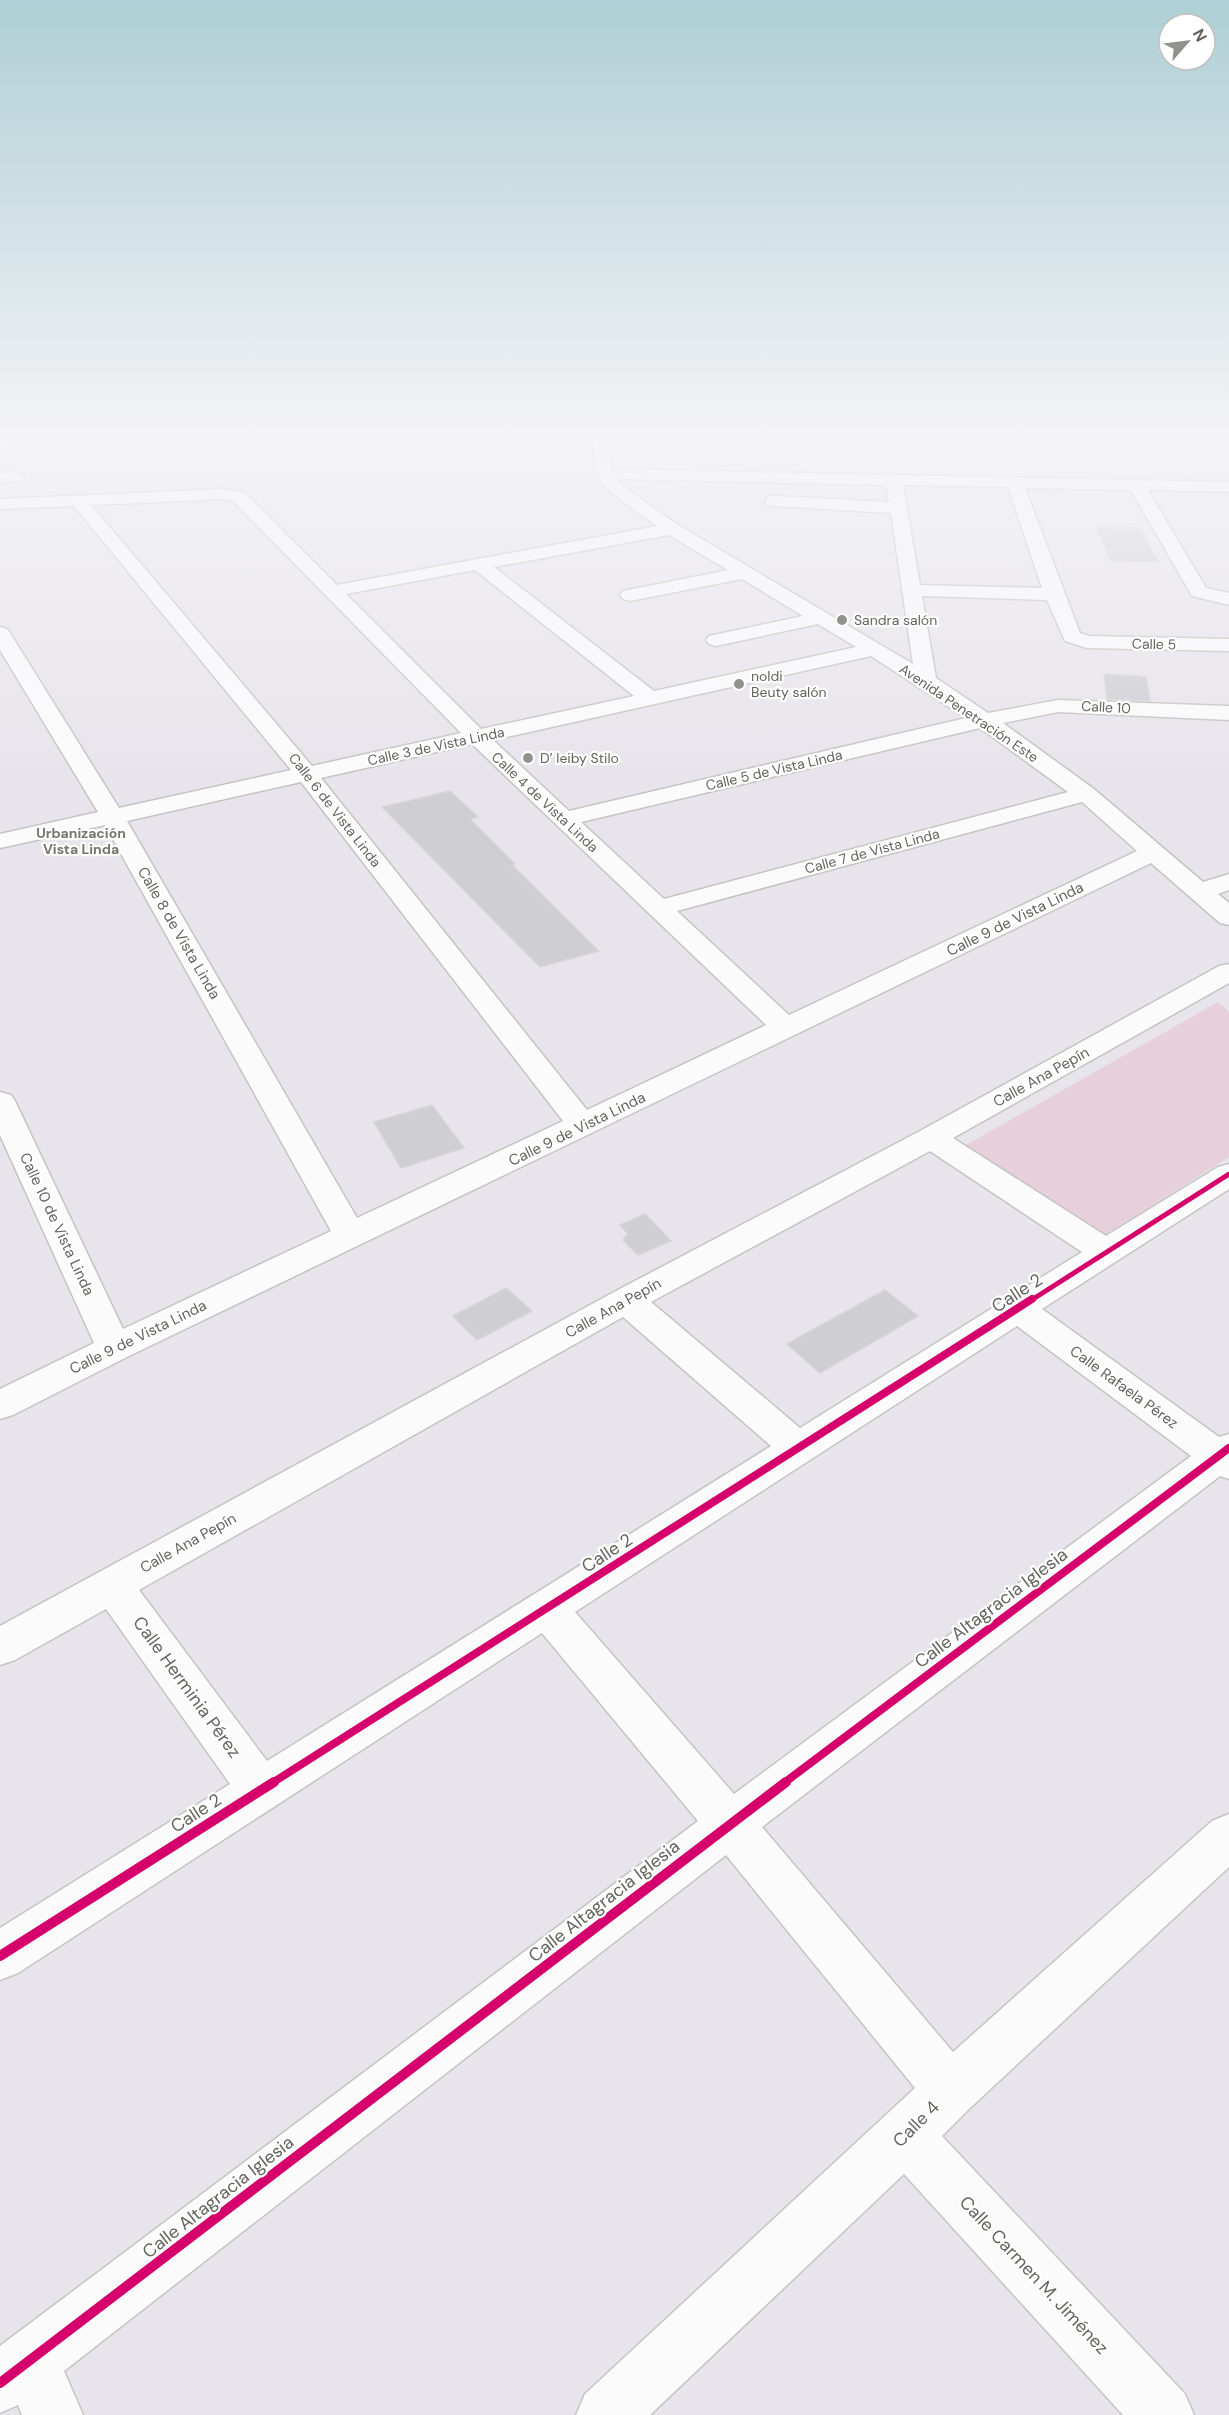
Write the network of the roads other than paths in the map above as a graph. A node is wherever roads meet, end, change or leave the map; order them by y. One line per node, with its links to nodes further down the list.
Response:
1 (120, 550): 25 (street, Calle 6 de Vista Linda)
2 (292, 550): 11 (street, Calle 4 de Vista Linda)
3 (561, 550): 8 (street)
4 (705, 550): 9 (street, Avenida Penetración Este)
5 (906, 550): 10 (street)
6 (1038, 550): 12 (street)
7 (1174, 550): 14 (street)
8 (480, 564): 11 (street); 21 (street)
9 (744, 573): 13 (street); 15 (street, Avenida Penetración Este)
10 (912, 590): 12 (street); 20 (street)
11 (333, 591): 24 (street, Calle 4 de Vista Linda)
12 (1054, 594): 18 (street, Calle 5)
13 (630, 595)
14 (1229, 599)
15 (820, 618): 17 (street); 19 (street, Avenida Penetración Este)
16 (0, 633): 27 (street, Calle 8 de Vista Linda)
17 (717, 640)
18 (1229, 645)
19 (872, 650): 20 (street, Avenida Penetración Este); 21 (street, Calle 3 de Vista Linda)
20 (926, 681): 23 (street, Avenida Penetración Este)
21 (651, 699): 24 (street, Calle 3 de Vista Linda)
22 (1229, 713): 23 (street, Calle 10)
23 (984, 720): 26 (street, Avenida Penetración Este); 28 (street, Calle 5 de Vista Linda)
24 (477, 737): 25 (street, Calle 3 de Vista Linda); 28 (street, Calle 4 de Vista Linda)
25 (307, 775): 27 (street, Calle 3 de Vista Linda); 38 (street, Calle 6 de Vista Linda)
26 (1086, 794): 30 (street, Avenida Penetración Este); 33 (street, Calle 7 de Vista Linda)
27 (113, 818): 29 (street, Calle 3 de Vista Linda); 41 (street, Calle 8 de Vista Linda)
28 (564, 819): 33 (street, Calle 4 de Vista Linda)
29 (0, 841)
30 (1154, 852): 32 (street, Avenida Penetración Este); 36 (street, Calle 9 de Vista Linda)
31 (1229, 882): 32 (street)
32 (1200, 891): 34 (street, Avenida Penetración Este)
33 (658, 908): 36 (street, Calle 4 de Vista Linda)
34 (1229, 917)
35 (1225, 980): 39 (street, Calle Ana Pepín)
36 (787, 1029): 38 (street, Calle 9 de Vista Linda)
37 (0, 1101): 45 (street, Calle 10 de Vista Linda)
38 (583, 1126): 41 (street, Calle 9 de Vista Linda)
39 (931, 1138): 42 (street); 43 (street, Calle Ana Pepín)
40 (1229, 1174): 42 (street, Calle 2)
41 (351, 1237): 45 (street, Calle 9 de Vista Linda)
42 (1106, 1252): 44 (street, Calle 2)
43 (626, 1300): 47 (street); 49 (street, Calle Ana Pepín)
44 (1019, 1310): 47 (street, Calle 2); 48 (street, Calle Rafaela Pérez)
45 (114, 1348): 46 (street, Calle 9 de Vista Linda)
46 (0, 1405)
47 (798, 1448): 50 (street, Calle 2)
48 (1226, 1456): 53 (street, Calle Altagracia Iglesia)
49 (112, 1585): 51 (street, Calle Ana Pepín); 52 (street, Calle Herminia Pérez)
50 (547, 1609): 52 (street, Calle 2); 53 (street)
51 (0, 1647)
52 (261, 1789): 55 (street, Calle 2)
53 (730, 1824): 56 (street); 58 (street, Calle Altagracia Iglesia)
54 (1229, 1836): 56 (street, Calle 4)
55 (0, 1956)
56 (950, 2090): 57 (street, Calle 4)
57 (905, 2136): 60 (street, Calle 4); 61 (street, Calle Carmen M. Jiménez)
58 (15, 2372): 59 (street)
59 (53, 2415)
60 (606, 2415)
61 (1164, 2415)

